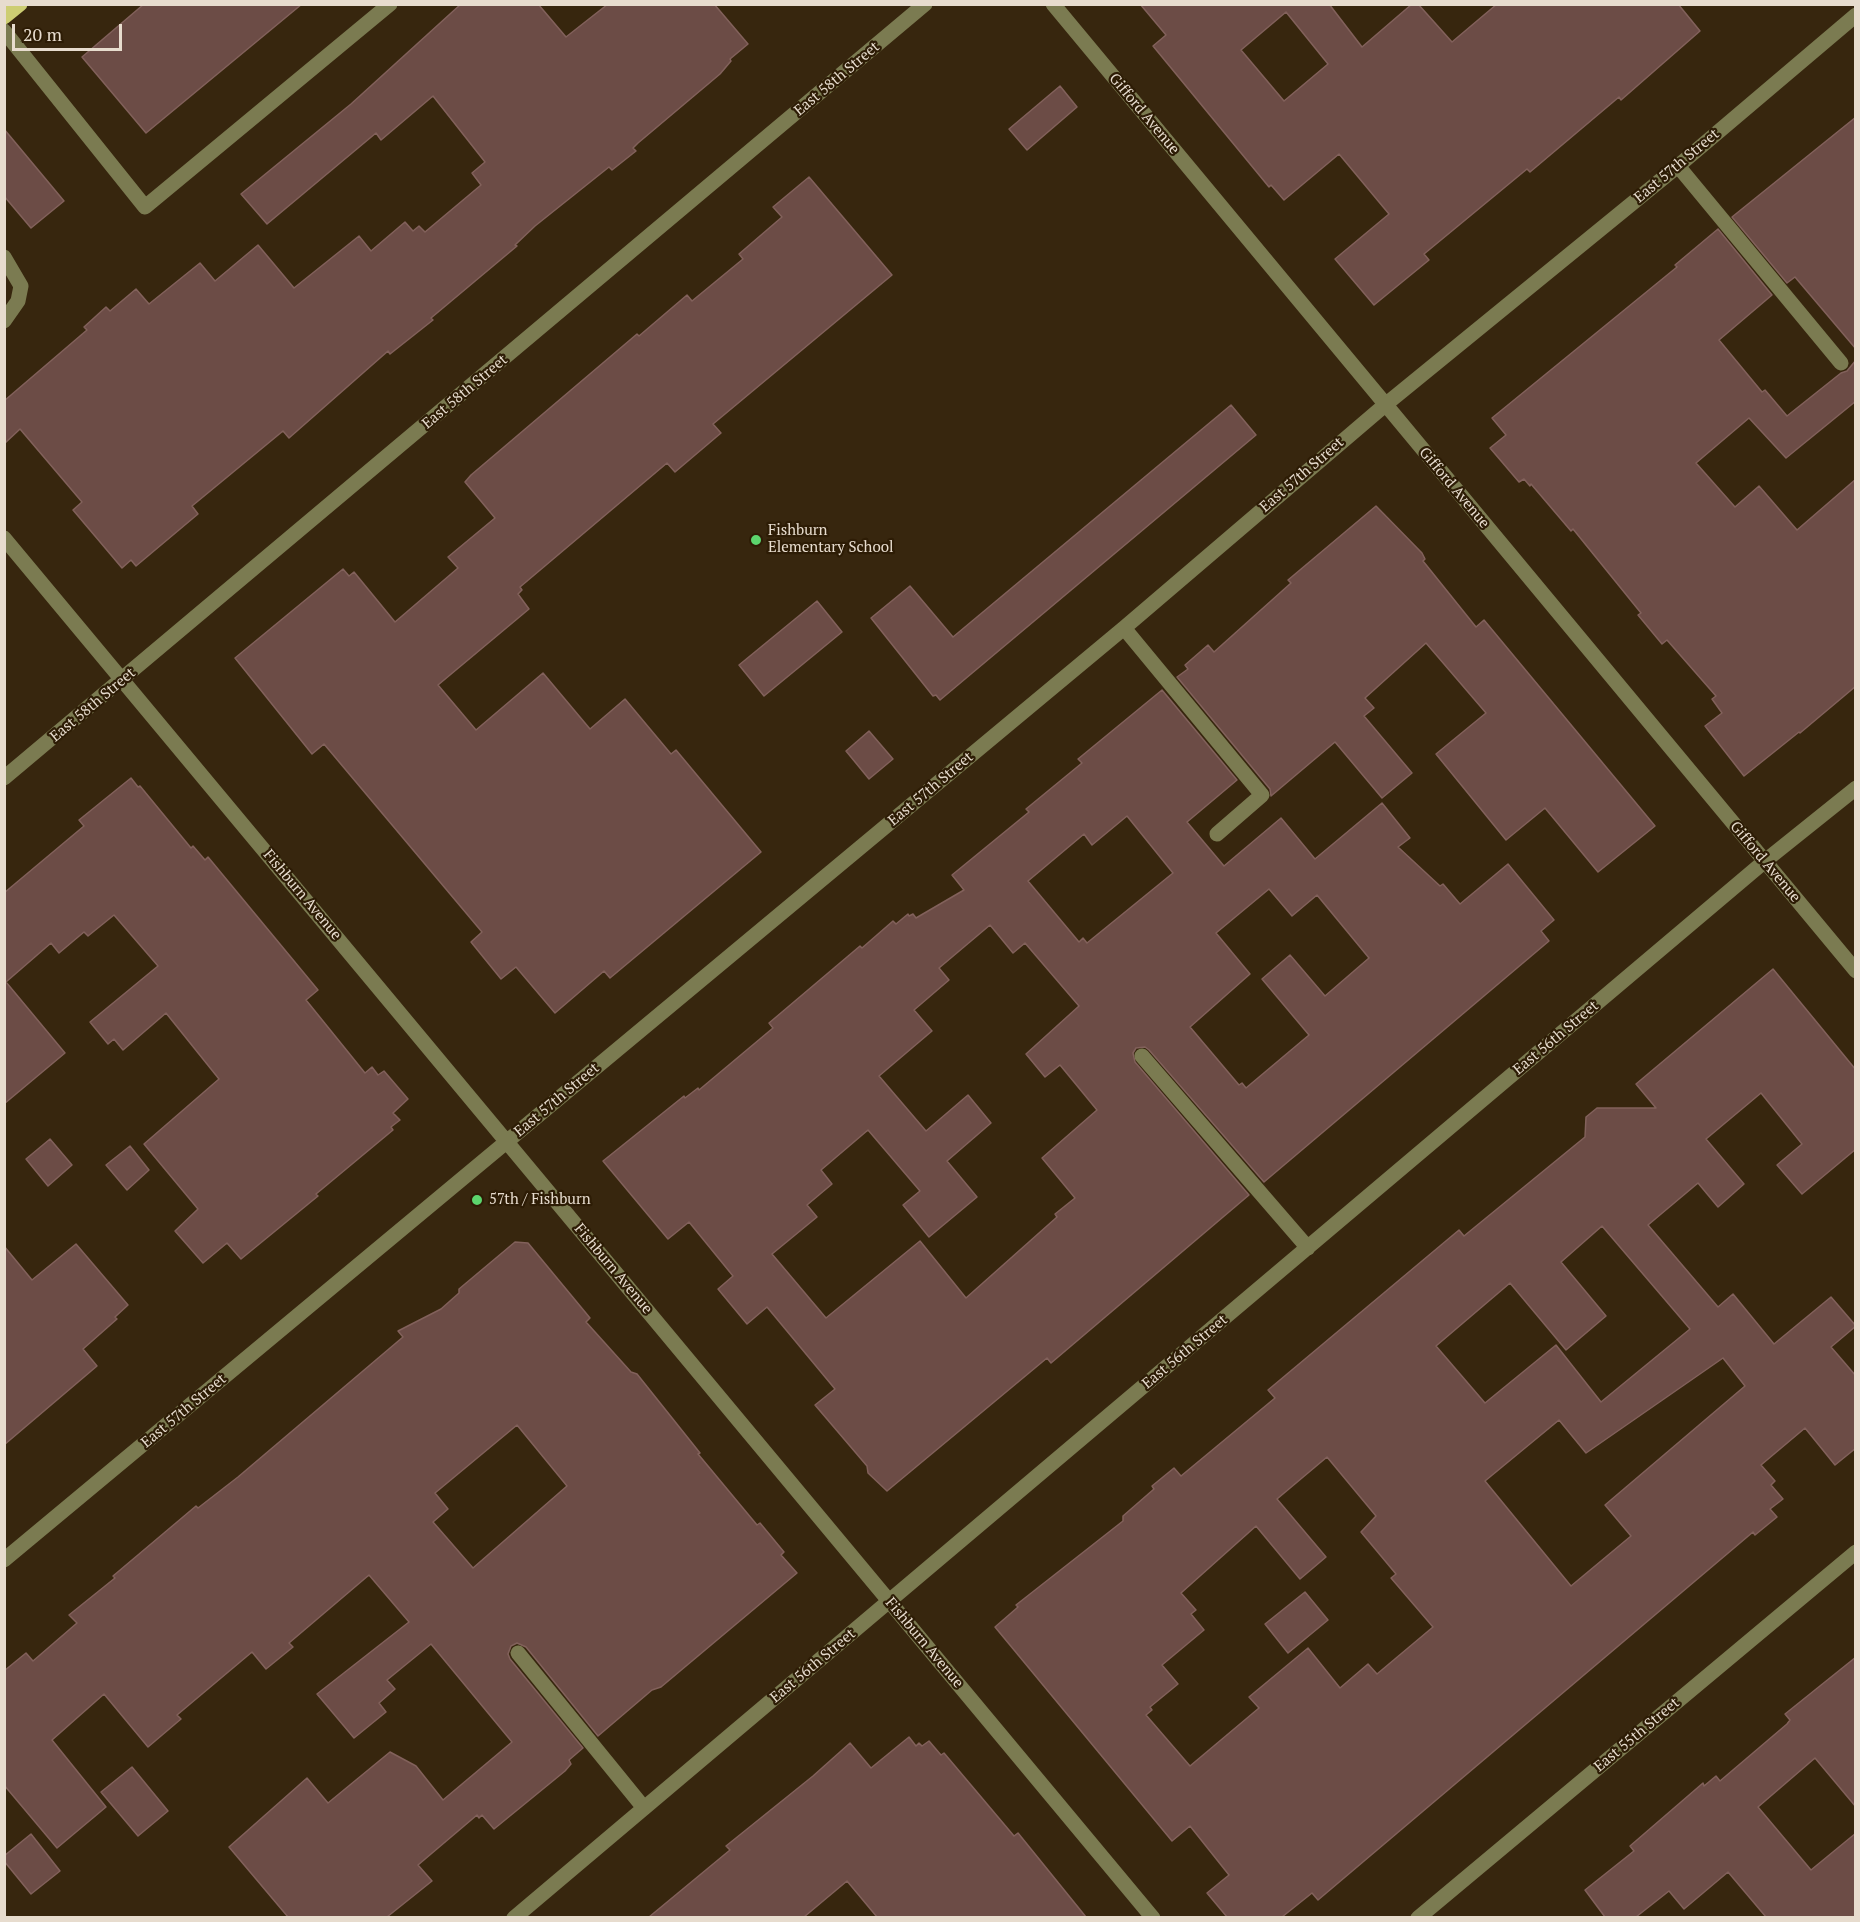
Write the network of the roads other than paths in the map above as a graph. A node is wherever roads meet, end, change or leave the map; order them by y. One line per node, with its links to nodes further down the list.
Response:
1 (20, 4): 6 (main road)
2 (390, 4): 7 (street)
3 (925, 4): 15 (street, East 58th Street)
4 (1053, 4): 12 (street, Gifford Avenue)
5 (1856, 15): 8 (street, East 57th Street)
6 (4, 17)
7 (4, 31)
8 (1678, 166): 11 (street); 12 (street, East 57th Street)
9 (4, 257): 10 (street)
10 (4, 321)
11 (1841, 363)
12 (1385, 405): 14 (street, East 57th Street); 19 (street, Gifford Avenue)
13 (4, 538): 15 (street, Fishburn Avenue)
14 (1124, 628): 18 (street); 22 (street, East 57th Street)
15 (123, 680): 16 (street, East 58th Street); 22 (street, Fishburn Avenue)
16 (4, 778)
17 (1856, 788): 19 (street, East 56th Street)
18 (1217, 834)
19 (1765, 861): 20 (street, Gifford Avenue); 23 (street, East 56th Street)
20 (1856, 971)
21 (1142, 1056): 23 (street)
22 (507, 1142): 25 (street, East 57th Street); 26 (street, Fishburn Avenue)
23 (1308, 1248): 26 (street, East 56th Street)
24 (1856, 1552): 31 (street, East 55th Street)
25 (4, 1560)
26 (890, 1601): 28 (street, East 56th Street); 30 (street, Fishburn Avenue)
27 (518, 1653): 28 (street)
28 (644, 1809): 29 (street, East 56th Street)
29 (514, 1917)
30 (1153, 1917)
31 (1419, 1917)

